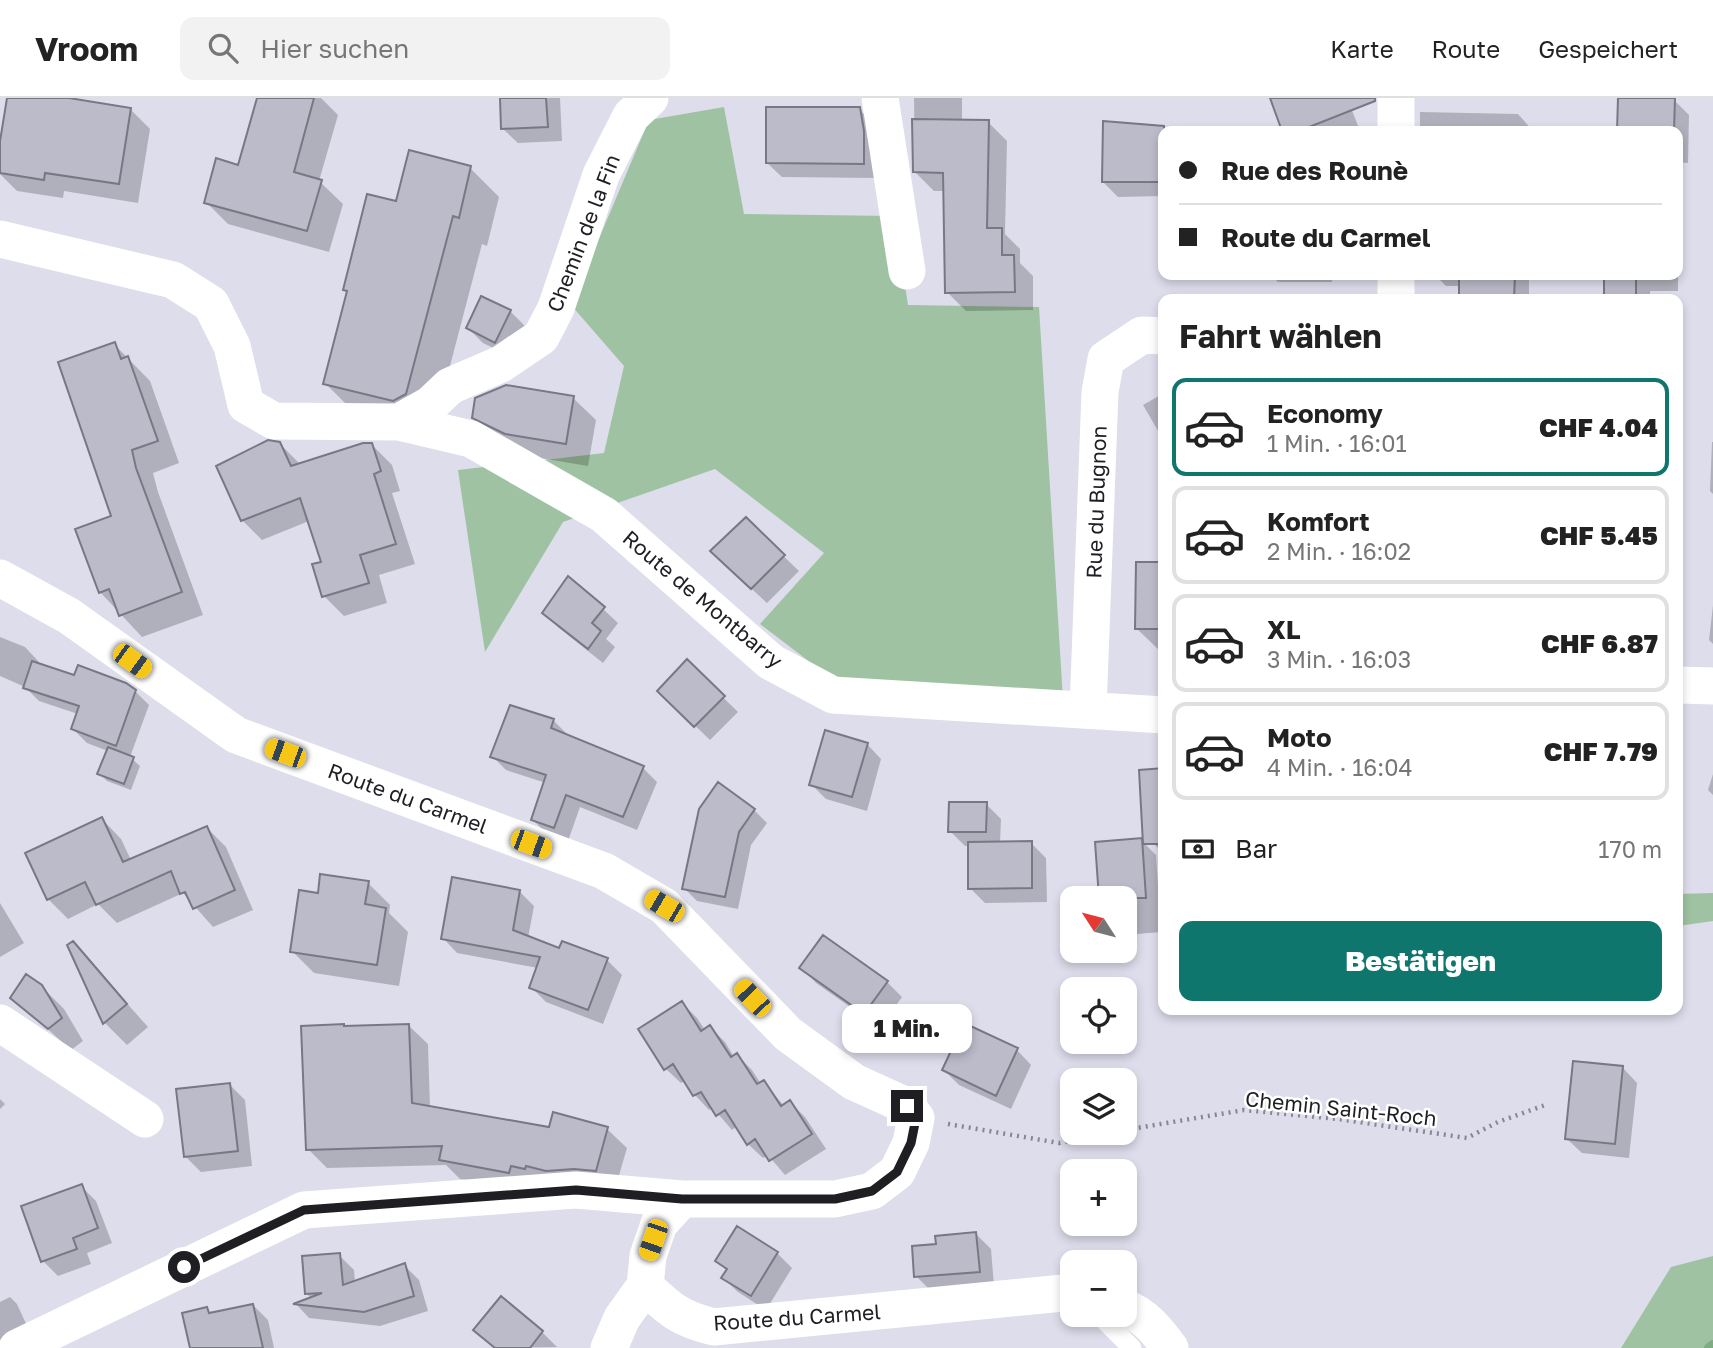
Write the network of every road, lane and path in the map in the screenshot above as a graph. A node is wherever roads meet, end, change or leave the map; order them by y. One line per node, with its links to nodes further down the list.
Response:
1 (650, 98): 8 (street, Chemin de la Fin)
2 (880, 98): 6 (street)
3 (1396, 98): 4 (street)
4 (1396, 126)
5 (0, 239): 8 (street, Route de Montbarry)
6 (907, 271)
7 (1158, 336): 12 (street, Rue du Bugnon)
8 (399, 422): 12 (street, Route de Montbarry)
9 (0, 578): 16 (street, Route du Carmel)
10 (1683, 685): 11 (street)
11 (1713, 686)
12 (1088, 710): 13 (street, Route de Montbarry)
13 (1158, 715)
14 (0, 1023): 17 (street)
15 (1548, 1104): 18 (path, Chemin Saint-Roch)
16 (916, 1118): 19 (path); 20 (street)
17 (145, 1119)
18 (1137, 1128)
19 (1060, 1143)
20 (682, 1199): 21 (street); 25 (street)
21 (645, 1286): 22 (street, Route du Carmel); 26 (street)
22 (1060, 1293)
23 (1137, 1314): 28 (street)
24 (1111, 1327): 27 (lane)
25 (17, 1348)
26 (609, 1348)
27 (1132, 1348)
28 (1170, 1348)

